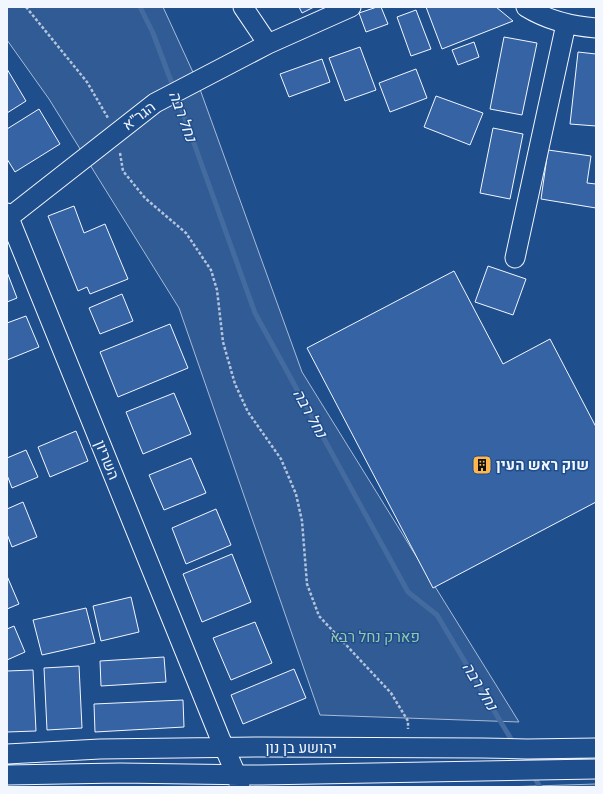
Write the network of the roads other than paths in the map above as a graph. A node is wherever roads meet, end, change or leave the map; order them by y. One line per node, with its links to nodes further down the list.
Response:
1 (243, 7): 6 (street)
2 (351, 7): 6 (street, הגר"א)
3 (526, 7): 4 (street)
4 (566, 24): 5 (street); 8 (street)
5 (596, 28)
6 (268, 44): 7 (street, הגר"א)
7 (8, 216): 9 (street, השריון)
8 (515, 258)
9 (207, 707): 10 (street); 11 (street, השריון)
10 (182, 748): 11 (street, יהושע בן נון); 13 (street, יהושע בן נון)
11 (224, 748): 12 (street, יהושע בן נון); 18 (street)
12 (596, 748)
13 (7, 754)
14 (596, 769): 15 (street, יהושע בן נון)
15 (372, 773): 18 (street, יהושע בן נון); 19 (street)
16 (7, 775): 17 (street, יהושע בן נון)
17 (120, 780): 18 (street, יהושע בן נון)
18 (231, 781)
19 (320, 787)

